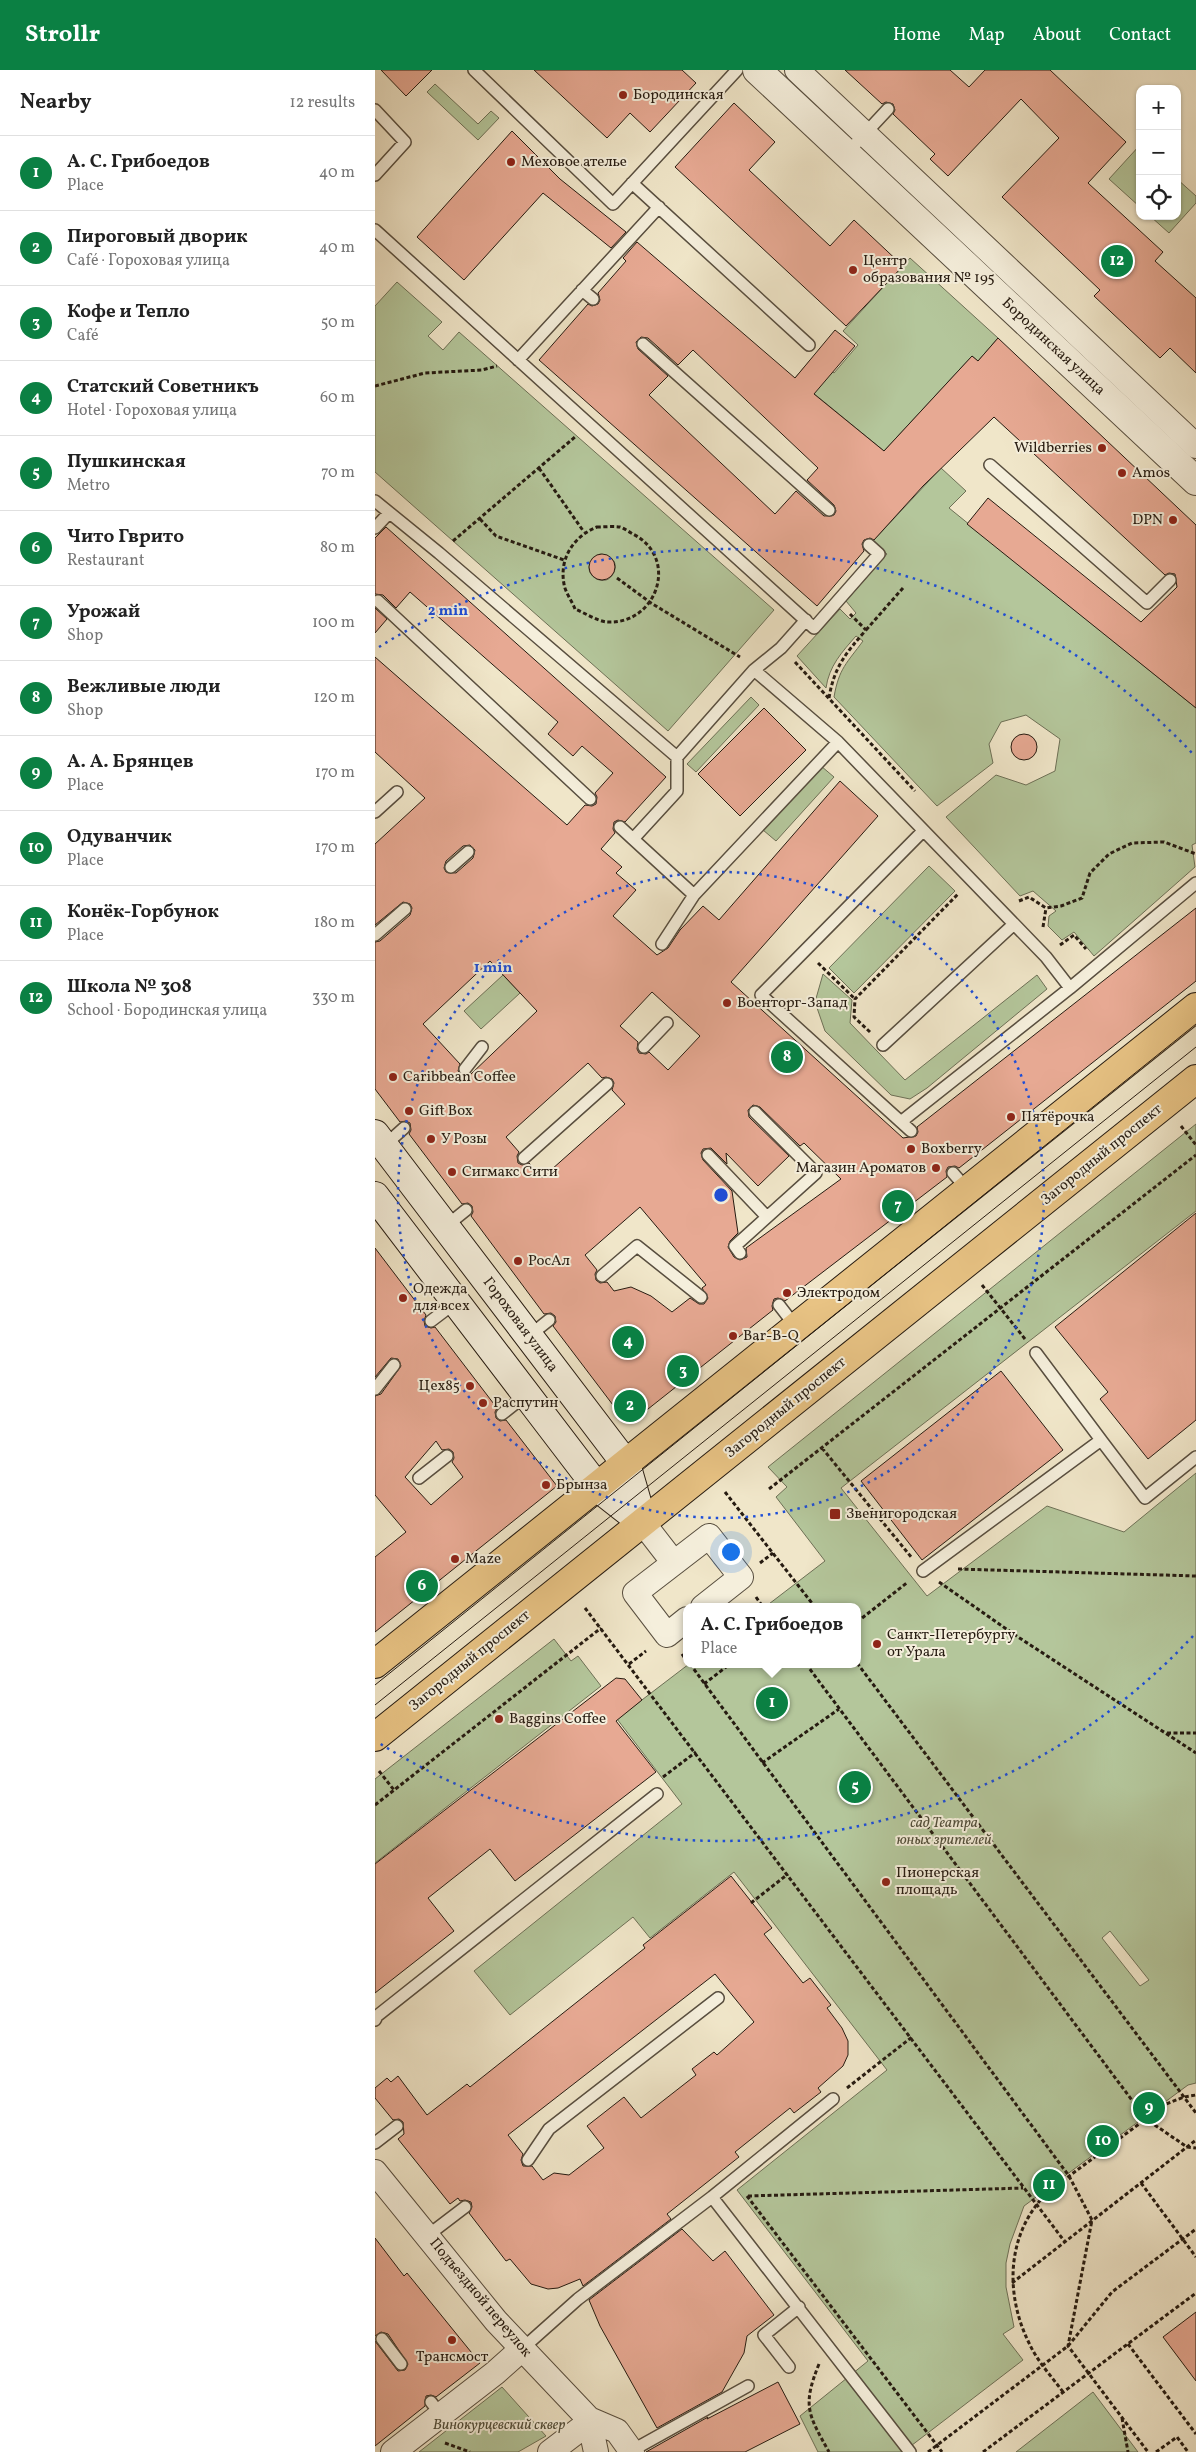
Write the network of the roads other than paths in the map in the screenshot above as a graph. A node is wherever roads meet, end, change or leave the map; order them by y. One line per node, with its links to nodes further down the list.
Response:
1 (474, 70): 9 (lane)
2 (737, 70): 9 (lane)
3 (757, 70): 7 (main road, Бородинская улица)
4 (797, 70): 7 (street, Бородинская улица)
5 (888, 109): 7 (lane)
6 (375, 110): 8 (lane)
7 (856, 144): 17 (street, Бородинская улица); 19 (main road, Бородинская улица)
8 (375, 175)
9 (632, 183): 10 (lane)
10 (659, 207): 12 (lane); 15 (lane)
11 (375, 230): 16 (lane)
12 (583, 290): 13 (lane); 16 (lane)
13 (593, 299)
14 (643, 344): 21 (lane)
15 (809, 345)
16 (518, 360): 27 (lane)
17 (1196, 446)
18 (990, 465): 25 (lane)
19 (1196, 481)
20 (375, 501): 22 (lane)
21 (829, 510)
22 (389, 513): 23 (lane); 30 (lane)
23 (375, 528)
24 (869, 546): 27 (lane)
25 (1170, 580)
26 (378, 601): 32 (lane)
27 (806, 620): 28 (lane)
28 (754, 670): 29 (lane); 30 (lane)
29 (837, 742): 35 (lane); 40 (lane)
30 (677, 757): 36 (lane)
31 (397, 792): 33 (lane)
32 (590, 799)
33 (375, 812)
34 (620, 827): 36 (lane)
35 (923, 831): 42 (lane); 55 (lane)
36 (633, 839): 40 (lane)
37 (468, 852): 38 (lane)
38 (451, 866)
39 (1196, 883): 45 (lane)
40 (694, 895): 44 (lane)
41 (405, 909): 43 (lane)
42 (1014, 924): 45 (lane); 48 (lane)
43 (375, 935)
44 (662, 944)
45 (1070, 988): 55 (lane)
46 (1196, 1007): 71 (main road)
47 (667, 1024): 50 (lane)
48 (883, 1045)
49 (483, 1047): 51 (lane)
50 (644, 1047)
51 (465, 1069)
52 (1196, 1079): 83 (main road, Загородный проспект)
53 (607, 1084): 60 (lane)
54 (755, 1112): 63 (lane)
55 (902, 1122): 57 (lane)
56 (404, 1128): 58 (lane)
57 (911, 1131)
58 (379, 1140): 64 (main road, Гороховая улица)
59 (707, 1155): 63 (lane)
60 (524, 1158)
61 (375, 1196): 68 (main road)
62 (466, 1210): 64 (lane)
63 (767, 1217): 65 (lane)
64 (445, 1227): 80 (main road, Гороховая улица)
65 (740, 1253)
66 (602, 1276): 67 (lane)
67 (701, 1297)
68 (456, 1302): 70 (lane); 75 (main road)
69 (779, 1305): 71 (lane)
70 (431, 1321)
71 (796, 1327): 80 (main road)
72 (1036, 1353): 77 (lane)
73 (394, 1365): 74 (lane)
74 (375, 1389)
75 (527, 1395): 76 (lane); 82 (main road)
76 (502, 1414)
77 (1101, 1440): 79 (lane); 85 (lane)
78 (447, 1456): 81 (lane)
79 (1196, 1457)
80 (626, 1464): 82 (main road); 83 (main road, Гороховая улица)
81 (419, 1478)
82 (597, 1487): 83 (main road); 88 (main road)
83 (643, 1523): 84 (street); 89 (main road, Загородный проспект)
84 (674, 1563): 86 (street); 87 (street)
85 (923, 1571)
86 (708, 1603)
87 (683, 1622)
88 (375, 1664)
89 (375, 1737)
90 (657, 1794): 92 (lane)
91 (718, 1998): 96 (lane)
92 (375, 2020)
93 (833, 2099): 98 (lane)
94 (397, 2126): 95 (lane)
95 (375, 2143)
96 (528, 2160)
97 (375, 2172): 100 (street, Подъездной переулок)
98 (712, 2197): 101 (lane); 103 (lane)
99 (465, 2207): 100 (lane)
100 (427, 2236): 103 (street, Подъездной переулок)
101 (799, 2307): 105 (lane); 112 (lane)
102 (382, 2339): 104 (lane)
103 (522, 2349): 107 (street, Подъездной переулок); 109 (street)
104 (401, 2364)
105 (789, 2366)
106 (748, 2386): 108 (lane)
107 (584, 2425): 108 (street, Подъездной переулок); 110 (street); 111 (street)
108 (631, 2451)
109 (393, 2452)
110 (550, 2452)
111 (596, 2452)
112 (910, 2452)

